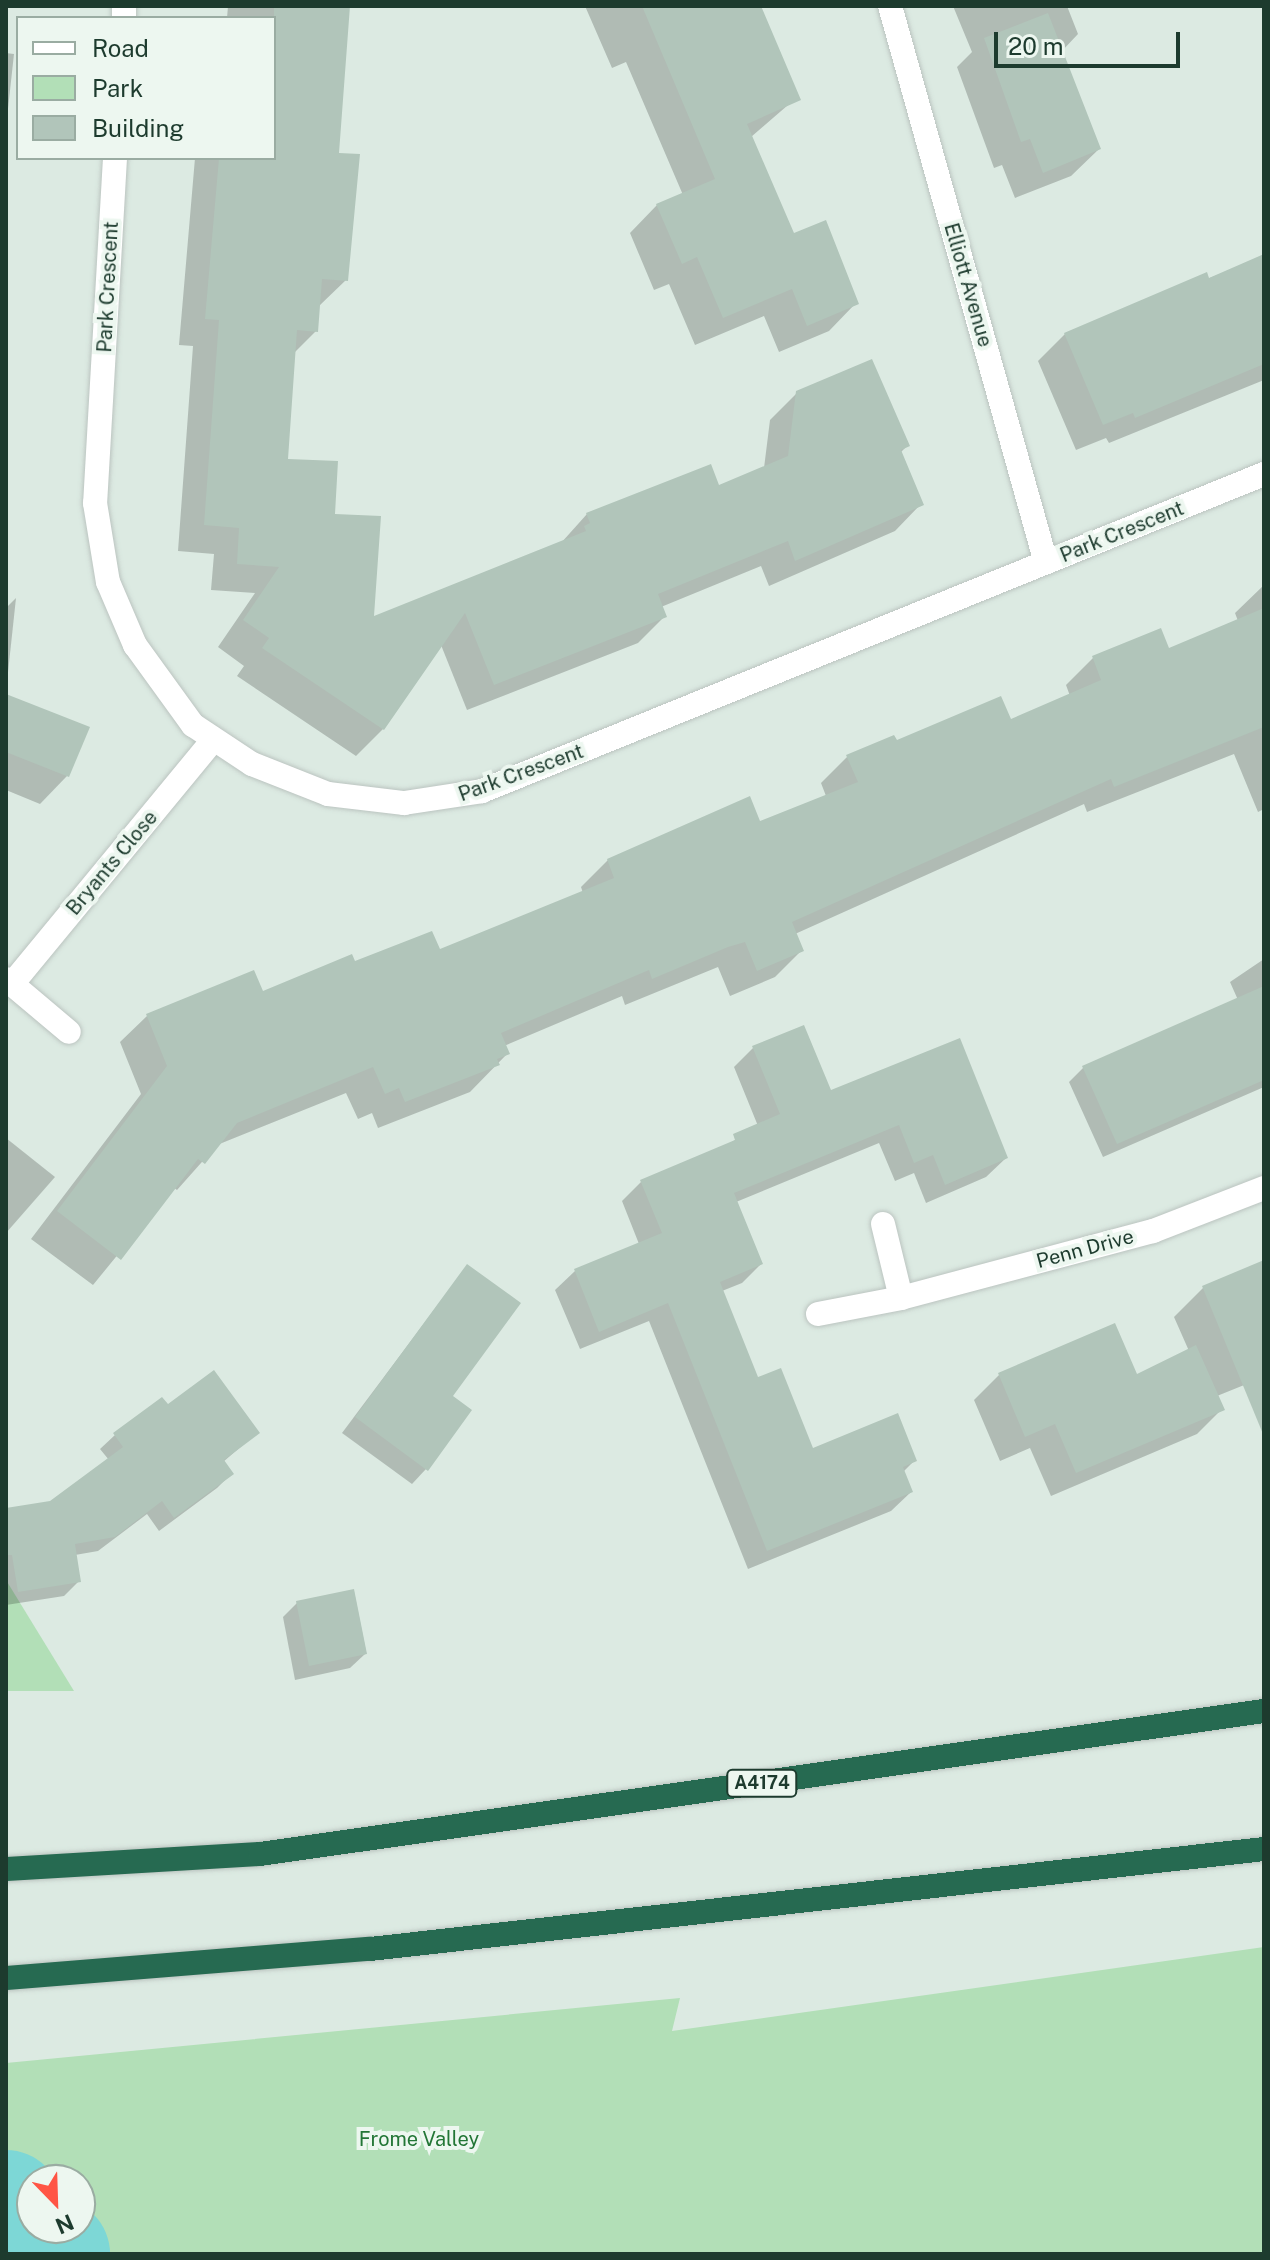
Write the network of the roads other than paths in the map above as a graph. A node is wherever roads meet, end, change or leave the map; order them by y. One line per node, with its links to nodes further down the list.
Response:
1 (890, 6): 4 (street, Elliott Avenue)
2 (115, 160): 5 (street, Park Crescent)
3 (1264, 474): 4 (street, Park Crescent)
4 (1046, 563): 5 (street, Park Crescent)
5 (212, 741): 6 (street, Bryants Close)
6 (9, 982): 7 (street, Bryants Close)
7 (69, 1032)
8 (1264, 1188): 10 (street, Penn Drive)
9 (883, 1224): 10 (street)
10 (901, 1298): 11 (street, Penn Drive)
11 (818, 1314)
12 (1264, 1711): 14 (highway, A4174)
13 (1264, 1849): 15 (highway)
14 (6, 1869)
15 (6, 1978)

